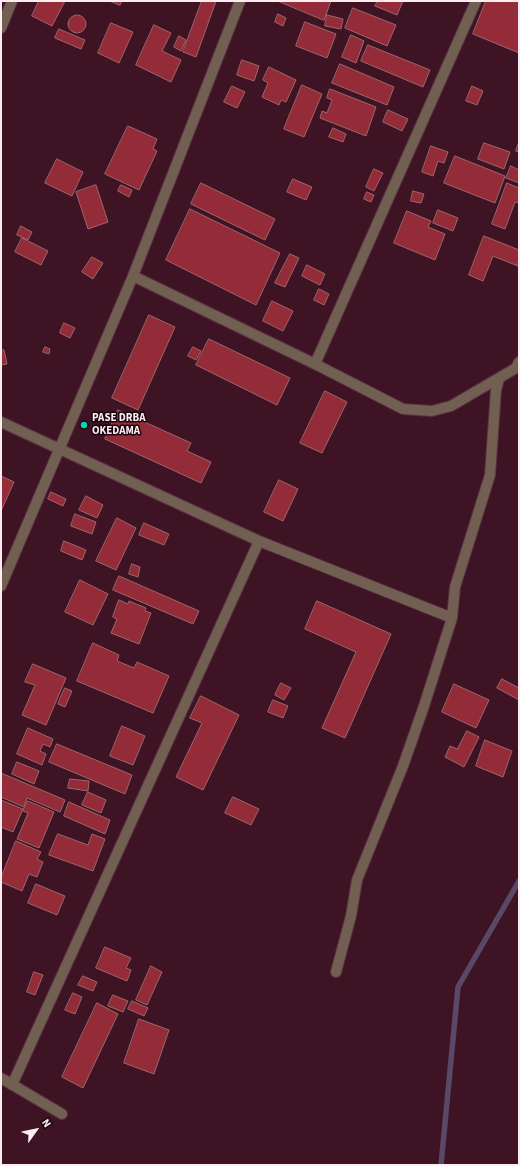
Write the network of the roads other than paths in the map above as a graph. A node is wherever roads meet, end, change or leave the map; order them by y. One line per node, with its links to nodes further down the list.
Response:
1 (12, 1): 4 (street)
2 (240, 1): 5 (street)
3 (476, 1): 7 (street)
4 (1, 28)
5 (133, 276): 7 (street); 10 (street)
6 (519, 362): 8 (street)
7 (315, 364): 8 (street)
8 (499, 379): 13 (street)
9 (1, 422): 10 (street)
10 (60, 449): 11 (street); 12 (street)
11 (259, 541): 13 (street); 16 (street)
12 (1, 586)
13 (452, 618): 14 (street)
14 (336, 972)
15 (1, 1078): 16 (street)
16 (12, 1085): 17 (street)
17 (62, 1114)

